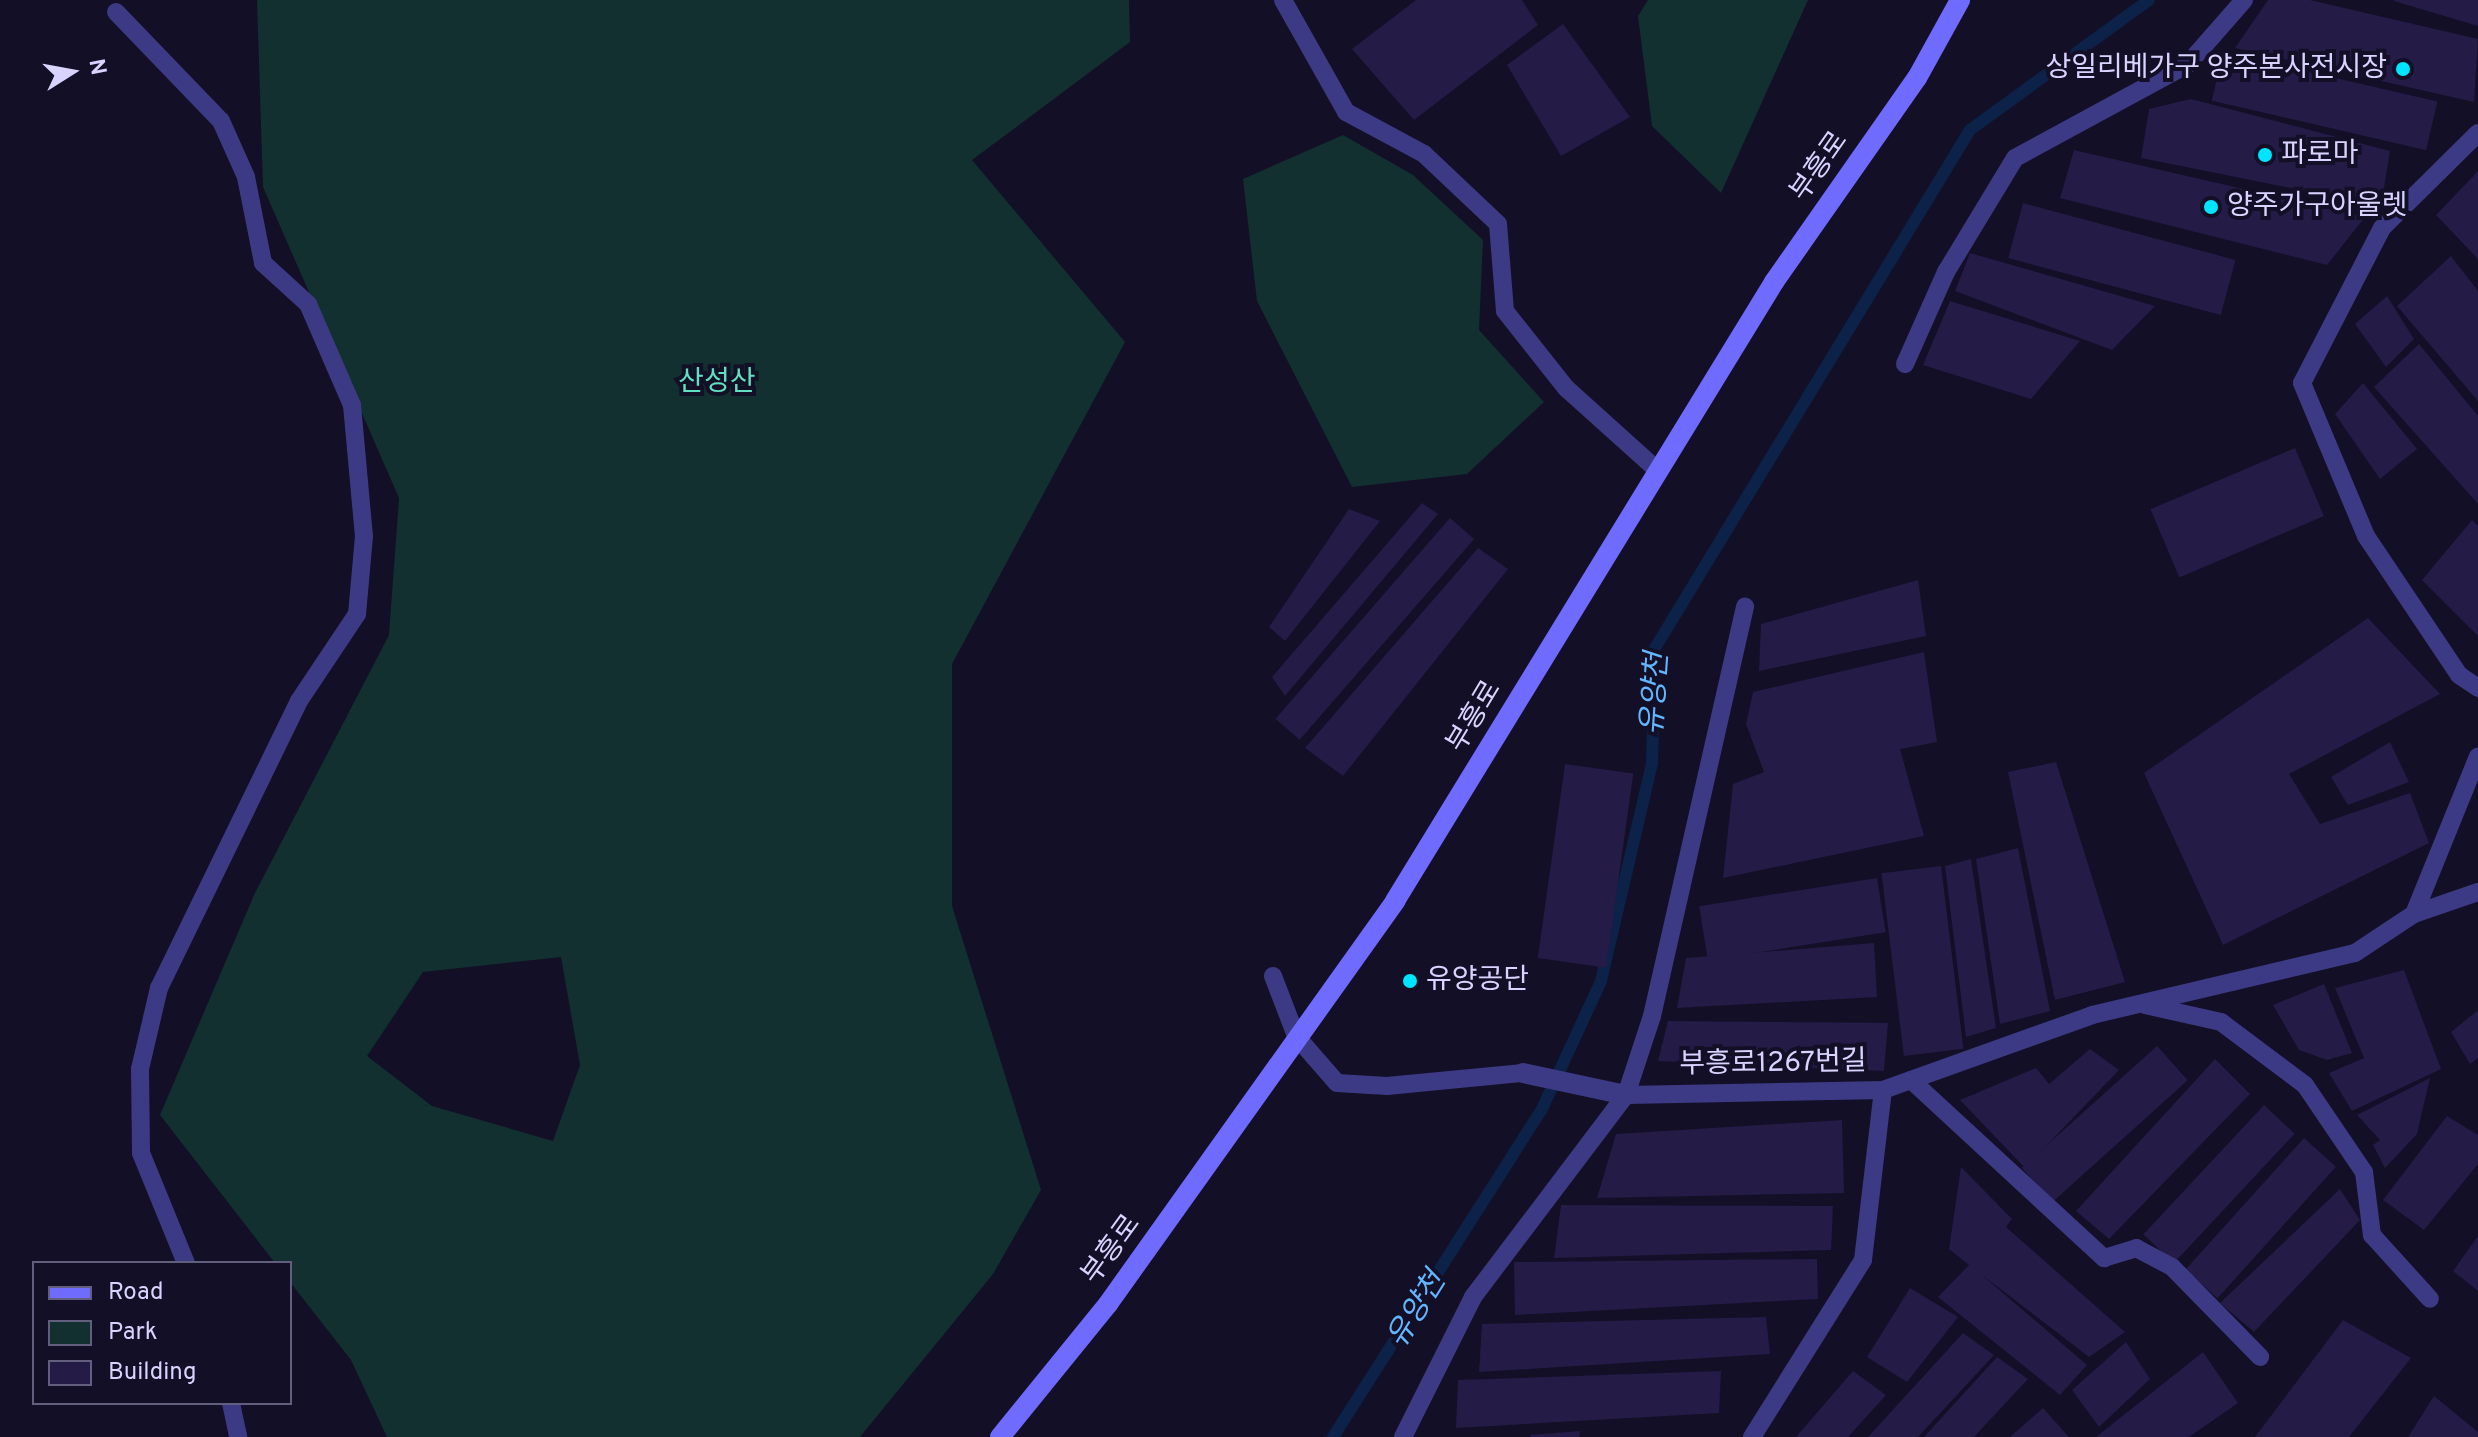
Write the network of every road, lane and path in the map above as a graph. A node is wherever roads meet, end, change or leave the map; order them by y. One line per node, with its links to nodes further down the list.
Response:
1 (1283, 0): 7 (lane)
2 (1960, 0): 7 (main road, 부흥로)
3 (2244, 0): 6 (lane)
4 (116, 12): 20 (lane)
5 (2478, 133): 9 (lane)
6 (1905, 364)
7 (1657, 470): 15 (main road, 부흥로)
8 (1745, 606): 19 (lane, 부흥로1267번길)
9 (2478, 688)
10 (2478, 756): 12 (lane)
11 (2478, 892): 12 (lane, 부흥로1267번길)
12 (2414, 914): 14 (lane, 부흥로1267번길)
13 (1273, 976): 15 (lane)
14 (2140, 1004): 17 (lane, 부흥로1267번길); 21 (lane)
15 (1296, 1036): 16 (lane); 25 (main road, 부흥로)
16 (1523, 1073): 19 (street)
17 (1911, 1080): 18 (lane, 부흥로1267번길); 22 (lane)
18 (1883, 1090): 19 (lane, 부흥로1267번길); 27 (lane)
19 (1626, 1095): 26 (lane)
20 (185, 1261)
21 (2430, 1299)
22 (2260, 1357)
23 (231, 1405): 24 (lane)
24 (238, 1437)
25 (1000, 1437)
26 (1403, 1437)
27 (1752, 1437)

